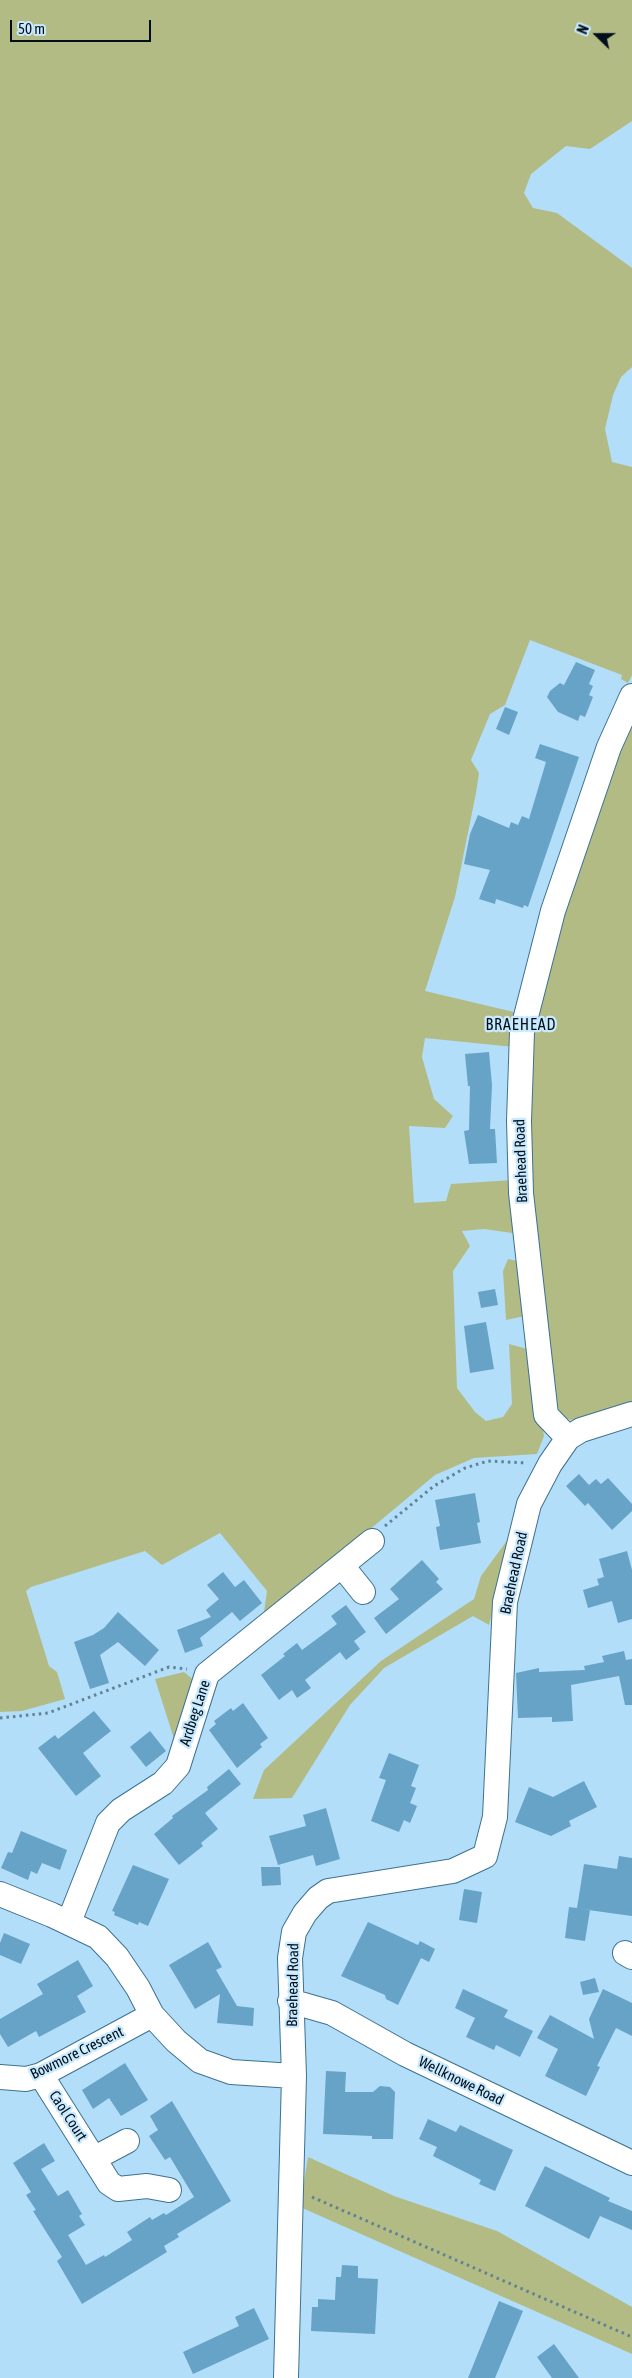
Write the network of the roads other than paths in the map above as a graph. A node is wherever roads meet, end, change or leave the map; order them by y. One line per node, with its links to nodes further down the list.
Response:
1 (632, 696): 3 (street, Braehead Road)
2 (632, 1414): 3 (street)
3 (568, 1438): 9 (street, Braehead Road)
4 (372, 1541): 5 (street, Ardbeg Lane)
5 (342, 1567): 6 (street); 8 (street, Ardbeg Lane)
6 (363, 1592)
7 (0, 1894): 8 (street)
8 (69, 1922): 10 (street)
9 (290, 2001): 12 (street, Braehead Road); 16 (street, Wellknowe Road)
10 (152, 2016): 11 (street, Bowmore Crescent); 12 (street)
11 (41, 2075): 13 (street, Bowmore Crescent); 15 (street, Caol Court)
12 (294, 2076): 18 (street, Braehead Road)
13 (0, 2078)
14 (127, 2141): 15 (street, Caol Court)
15 (95, 2158): 17 (street, Caol Court)
16 (632, 2163)
17 (169, 2190)
18 (286, 2378)

